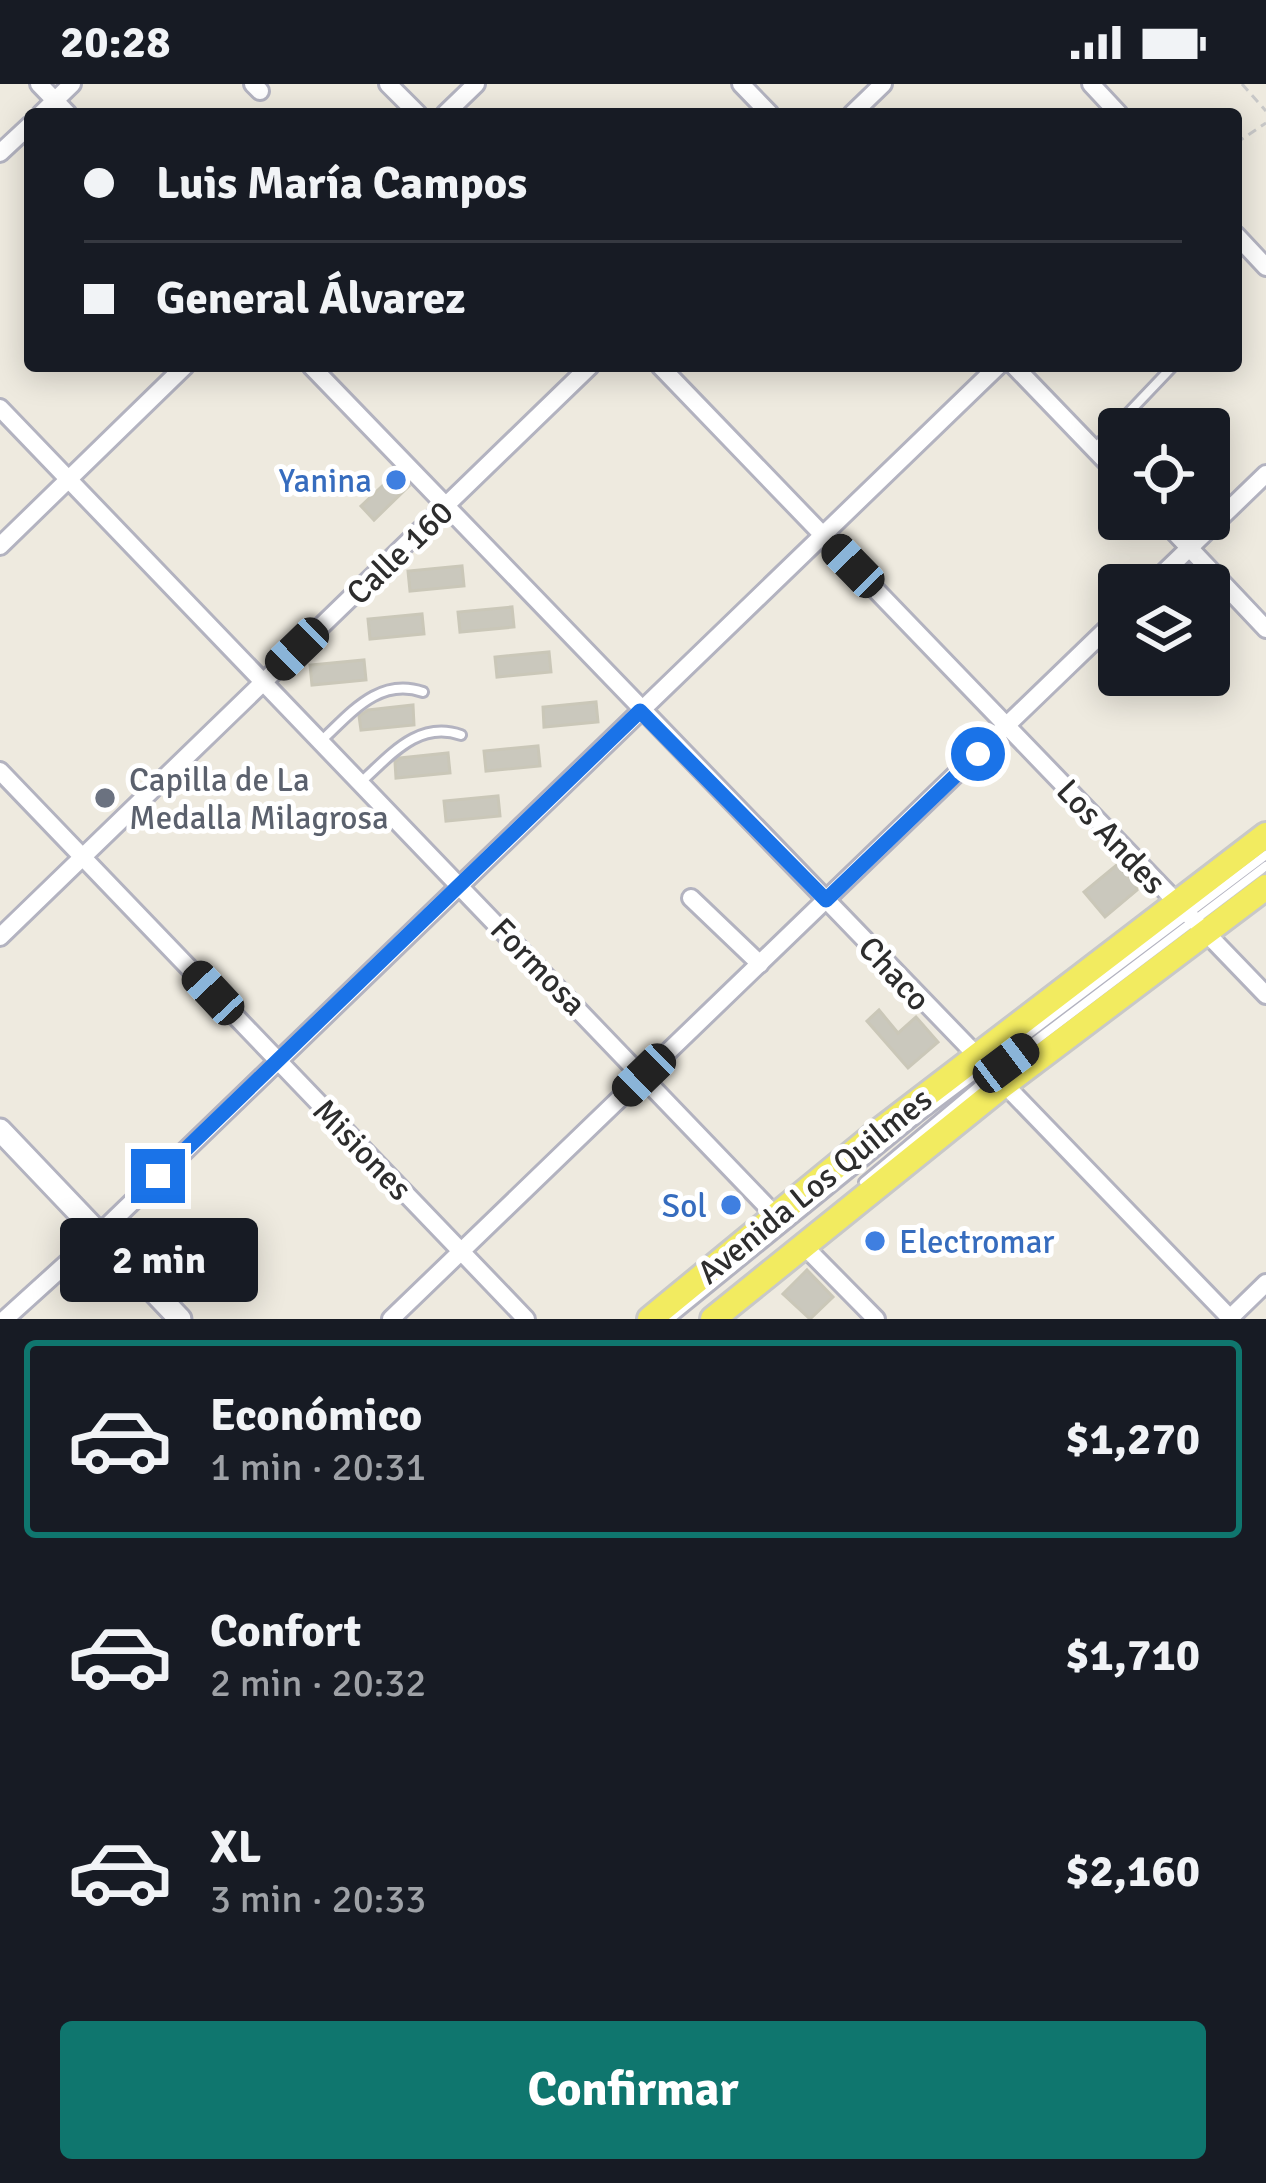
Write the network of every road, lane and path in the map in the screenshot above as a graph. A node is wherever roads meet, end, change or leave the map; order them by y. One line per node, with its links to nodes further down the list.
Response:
1 (388, 84): 7 (street)
2 (476, 84): 8 (street)
3 (741, 84): 9 (street)
4 (883, 84): 10 (street)
5 (1091, 84): 11 (street)
6 (1242, 84): 12 (path)
7 (412, 108)
8 (451, 108)
9 (764, 108)
10 (858, 108)
11 (1113, 108)
12 (1266, 111)
13 (24, 130): 14 (street)
14 (0, 153)
15 (1242, 242): 16 (street)
16 (1266, 267)
17 (179, 372): 28 (street)
18 (317, 372): 29 (street, Chaco)
19 (584, 372): 29 (street, Calle 160)
20 (666, 372): 30 (street, Los Andes)
21 (992, 372): 30 (street)
22 (1020, 372): 25 (street)
23 (1167, 372): 25 (lane)
24 (0, 408): 28 (street, Formosa)
25 (1094, 449): 26 (street)
26 (1098, 453)
27 (1266, 473): 33 (street)
28 (68, 478): 32 (street); 37 (street, Formosa)
29 (446, 507): 37 (street, Calle 160); 39 (street, Chaco)
30 (822, 534): 39 (street); 40 (street, Los Andes)
31 (1182, 540): 33 (street)
32 (0, 546)
33 (1190, 548): 34 (street); 35 (street)
34 (1173, 564)
35 (1266, 629)
36 (1098, 637): 40 (street)
37 (264, 681): 42 (street, Formosa); 47 (street, Calle 160)
38 (423, 692): 42 (lane)
39 (640, 711): 49 (street); 52 (street, Chaco)
40 (1008, 725): 52 (street); 53 (street, Los Andes)
41 (461, 735): 44 (lane)
42 (321, 741): 44 (street, Formosa)
43 (0, 771): 47 (street, Misiones)
44 (360, 783): 49 (street, Formosa)
45 (1266, 835): 53 (main road, Avenida Los Quilmes)
46 (1266, 855): 53 (lane)
47 (84, 856): 54 (street, Calle 160); 57 (street, Misiones)
48 (1266, 866): 53 (lane)
49 (460, 885): 57 (street); 59 (street, Formosa)
50 (1266, 887): 53 (main road, Avenida Los Quilmes)
51 (691, 898): 55 (street)
52 (826, 900): 55 (street); 58 (street, Chaco)
53 (1191, 919): 56 (street, Los Andes); 58 (main road, Avenida Los Quilmes); 58 (main road, Avenida Los Quilmes)
54 (0, 937)
55 (760, 964): 59 (street)
56 (1266, 995)
57 (278, 1061): 63 (street); 65 (street, Misiones)
58 (989, 1071): 61 (lane); 62 (main road, Avenida Los Quilmes); 64 (main road, Avenida Los Quilmes); 73 (lane); 76 (street, Chaco)
59 (644, 1075): 62 (street, Formosa); 65 (street)
60 (0, 1130): 63 (street)
61 (879, 1149): 62 (lane); 72 (lane)
62 (775, 1215): 71 (main road, Avenida Los Quilmes)
63 (99, 1234): 67 (street); 68 (street)
64 (803, 1245): 74 (main road, Avenida Los Quilmes); 75 (street)
65 (461, 1251): 69 (street); 70 (street, Misiones)
66 (1266, 1283): 76 (street)
67 (5, 1319)
68 (180, 1319)
69 (391, 1319)
70 (526, 1319)
71 (650, 1319)
72 (670, 1319)
73 (695, 1319)
74 (713, 1319)
75 (876, 1319)
76 (1230, 1319)

